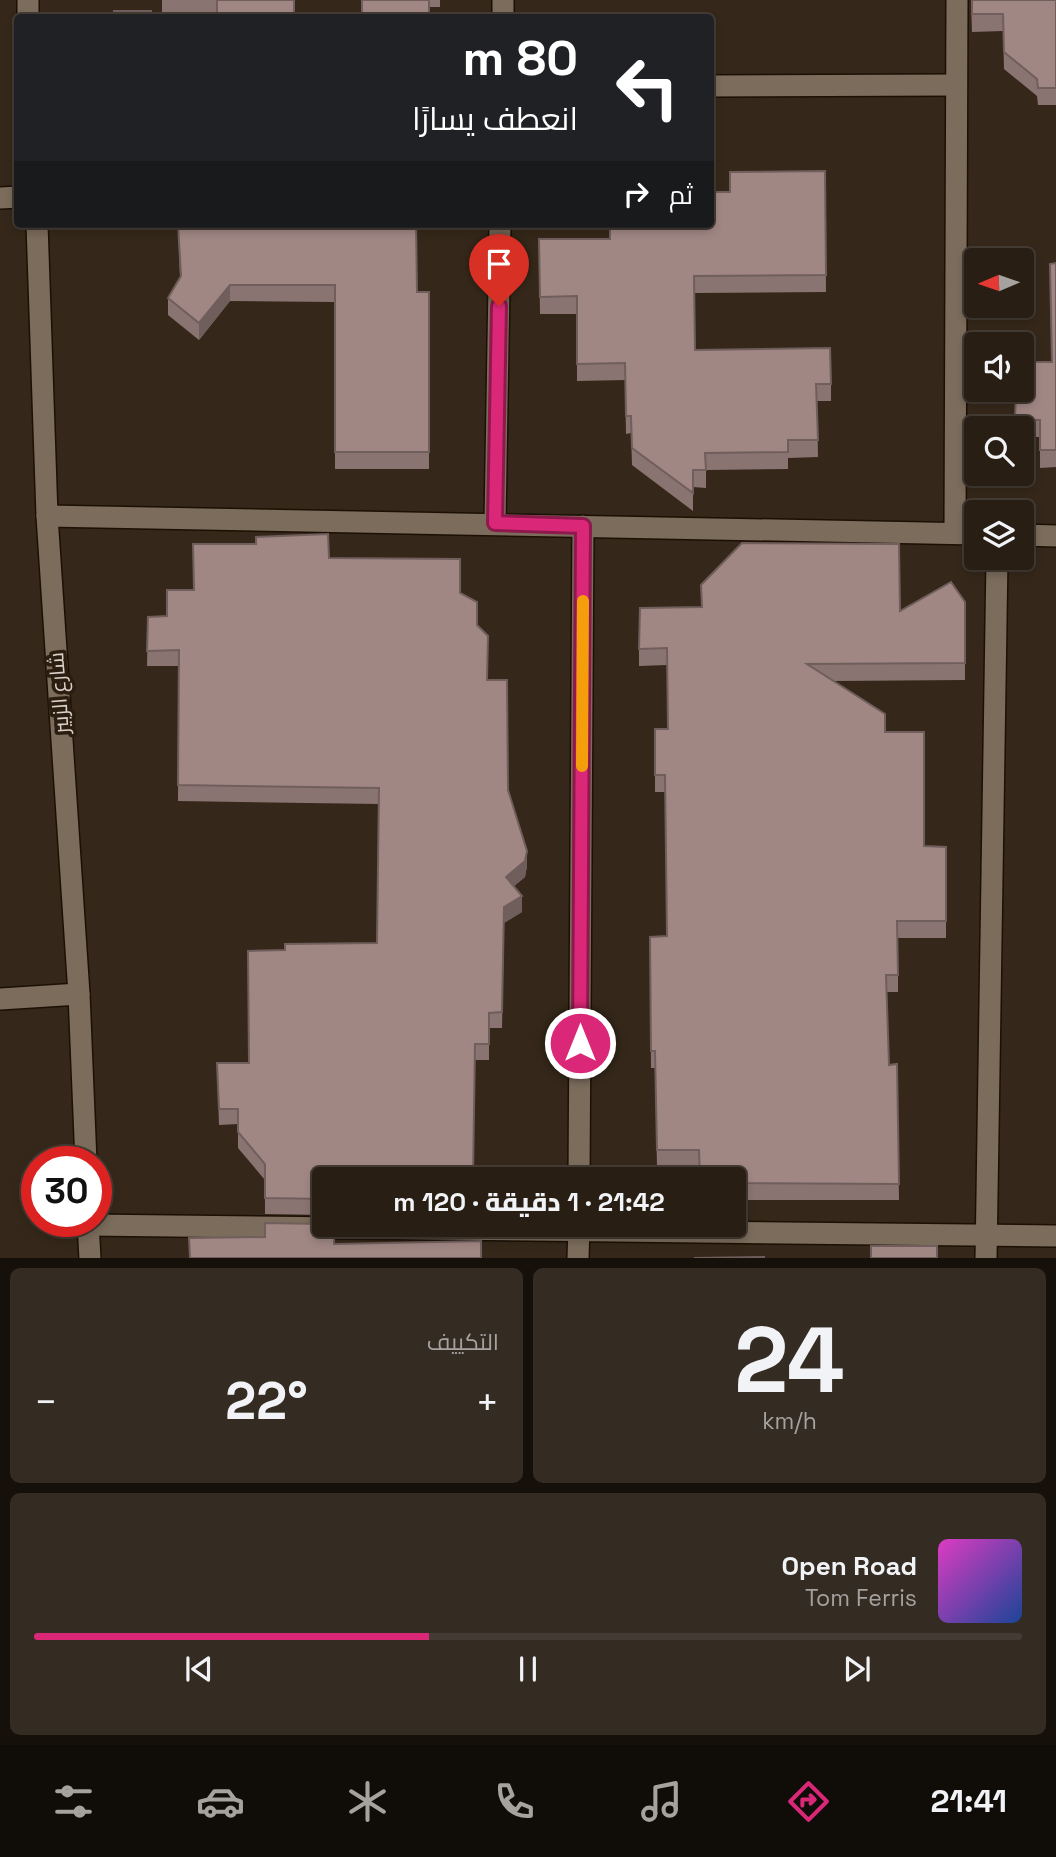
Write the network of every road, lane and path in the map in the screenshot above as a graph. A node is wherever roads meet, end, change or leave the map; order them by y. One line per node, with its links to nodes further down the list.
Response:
1 (957, 0): 2 (street)
2 (955, 85): 3 (street); 9 (street)
3 (714, 86)
4 (37, 228): 6 (street, شارع الزبير)
5 (500, 228): 7 (street)
6 (47, 516): 7 (street); 14 (street, شارع الزبير)
7 (495, 523): 8 (street)
8 (583, 526): 9 (street); 17 (street)
9 (954, 533): 10 (street)
10 (964, 533)
11 (1034, 535): 12 (street)
12 (1056, 536)
13 (997, 570): 21 (street)
14 (79, 994): 15 (street); 16 (street, شارع الزبير)
15 (0, 999)
16 (85, 1146)
17 (579, 1167)
18 (112, 1223): 19 (street)
19 (312, 1225)
20 (746, 1231): 21 (street)
21 (988, 1236): 22 (street); 27 (street)
22 (1056, 1236)
23 (89, 1237): 25 (street)
24 (579, 1237): 26 (street)
25 (90, 1258)
26 (578, 1258)
27 (986, 1258)

